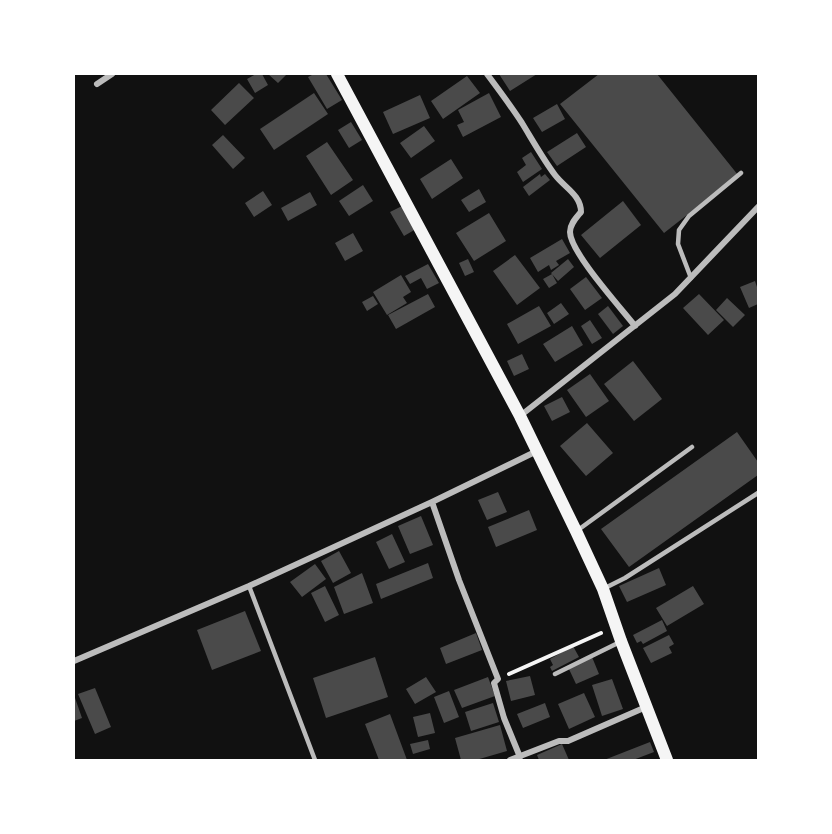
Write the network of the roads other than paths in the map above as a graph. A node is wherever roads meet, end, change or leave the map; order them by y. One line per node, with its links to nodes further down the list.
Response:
1 (112, 74): 4 (street)
2 (337, 74): 9 (main road)
3 (487, 74): 8 (street)
4 (97, 84)
5 (741, 173): 7 (lane)
6 (759, 207): 7 (street)
7 (691, 278): 8 (street)
8 (635, 326): 9 (street)
9 (520, 416): 11 (main road)
10 (692, 447): 14 (lane)
11 (537, 451): 13 (street); 14 (main road)
12 (759, 493): 16 (lane)
13 (432, 502): 15 (street); 21 (street)
14 (576, 531): 16 (main road)
15 (249, 586): 18 (street); 22 (lane)
16 (603, 589): 17 (main road)
17 (621, 642): 19 (lane); 20 (main road)
18 (74, 661)
19 (555, 674)
20 (646, 707): 21 (street); 24 (main road)
21 (520, 758): 23 (street)
22 (315, 760)
23 (510, 760)
24 (667, 760)

